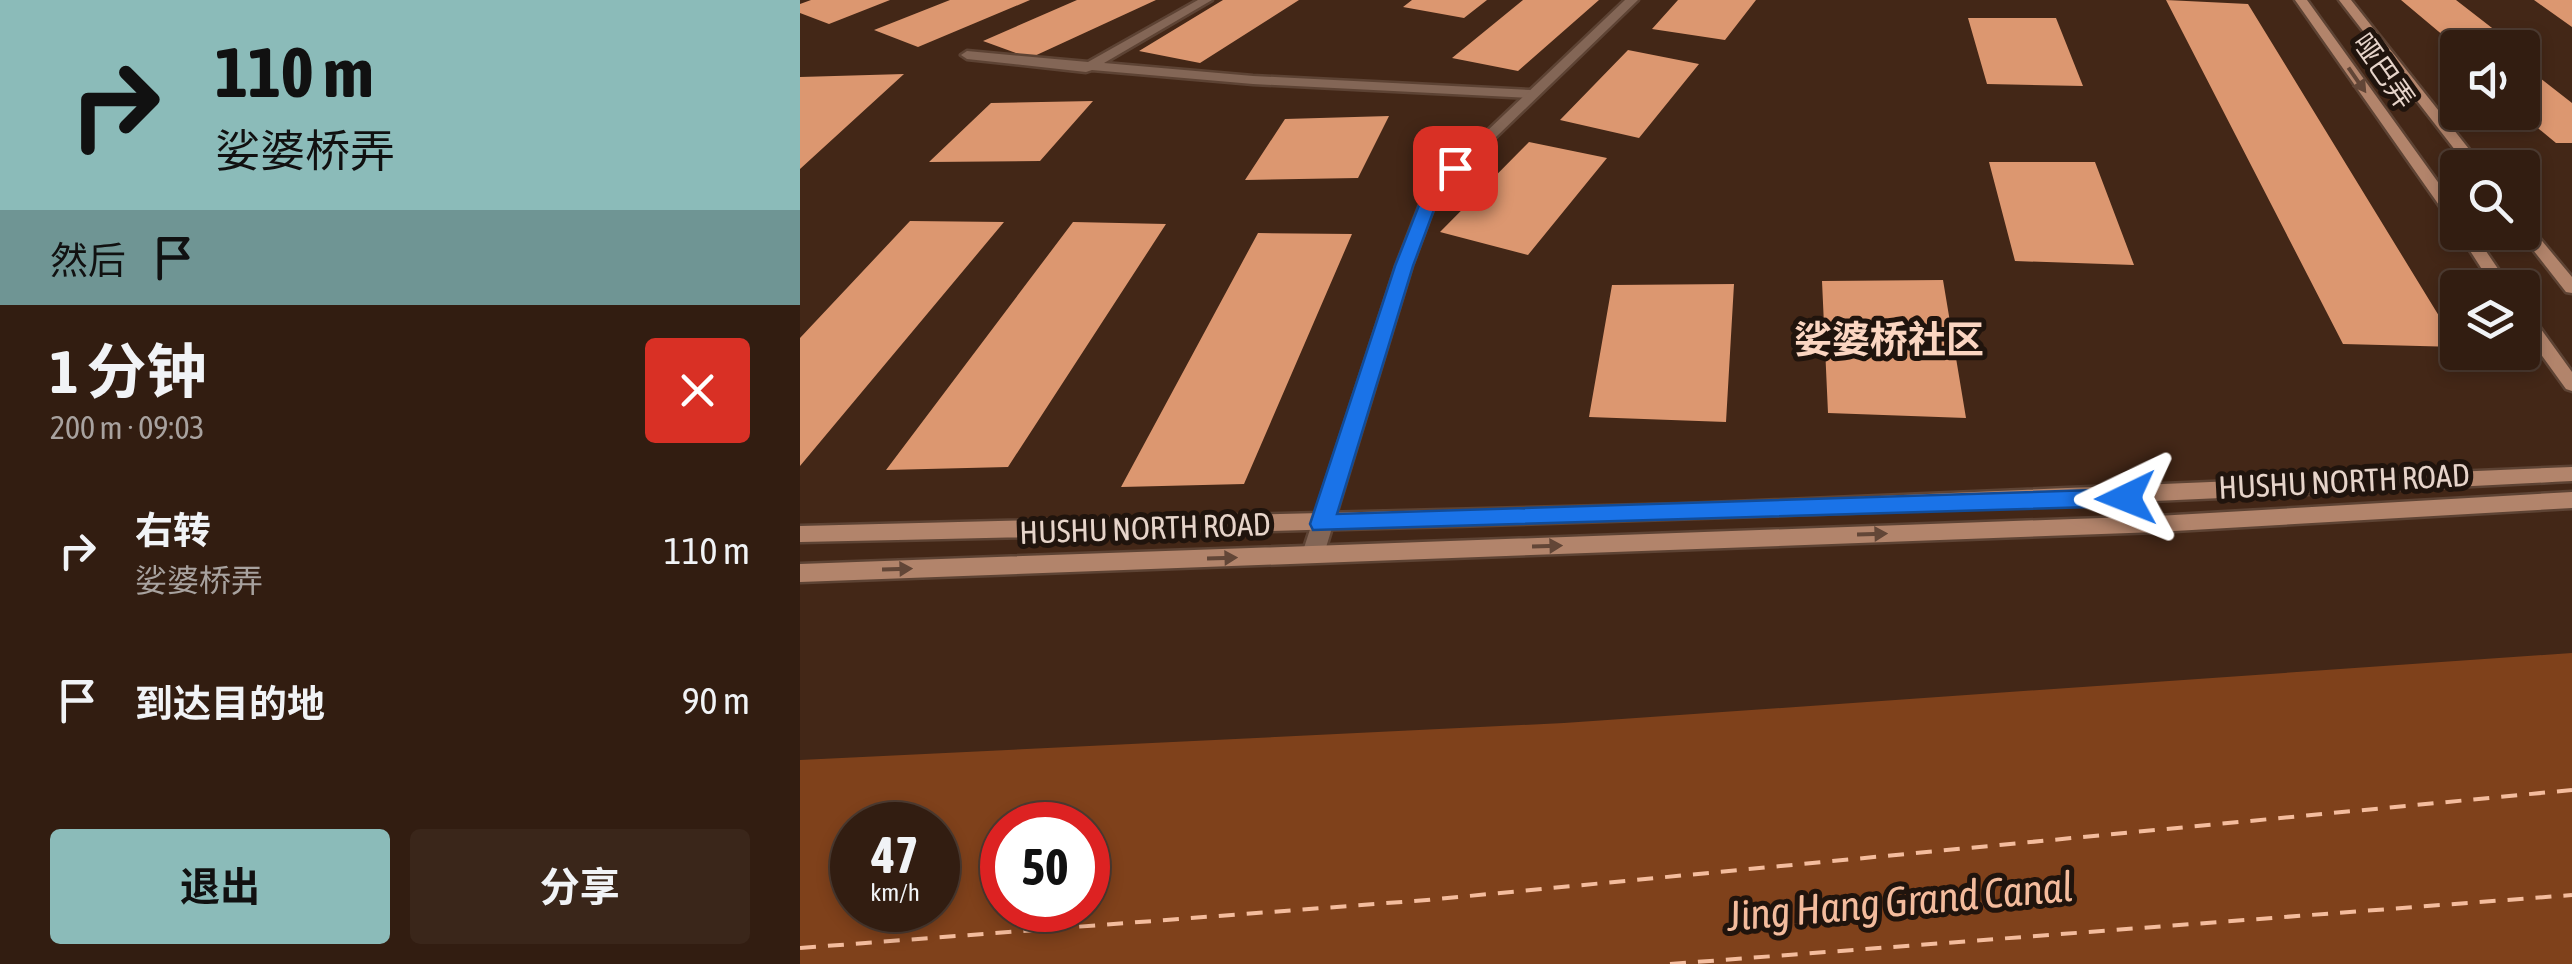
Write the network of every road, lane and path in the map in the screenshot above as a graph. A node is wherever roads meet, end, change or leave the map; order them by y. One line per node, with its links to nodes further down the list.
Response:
1 (1206, 0): 6 (street)
2 (1632, 0): 7 (street)
3 (2301, 0): 9 (main road, 哑巴弄, one-way to 9)
4 (2345, 0): 8 (main road, 哑巴弄)
5 (967, 55): 6 (street)
6 (1085, 68): 7 (street)
7 (1531, 94): 16 (street)
8 (2463, 150)
9 (2440, 197)
10 (2540, 248): 11 (main road)
11 (2572, 288)
12 (2540, 340): 13 (main road)
13 (2572, 385)
14 (2572, 474): 16 (main road, HUSHU NORTH ROAD)
15 (2572, 500): 18 (main road, HUSHU NORTH ROAD, one-way to 15)
16 (1322, 524): 17 (main road, HUSHU NORTH ROAD); 18 (street)
17 (800, 534)
18 (1312, 554): 19 (main road, HUSHU NORTH ROAD, one-way to 18)
19 (800, 573)

